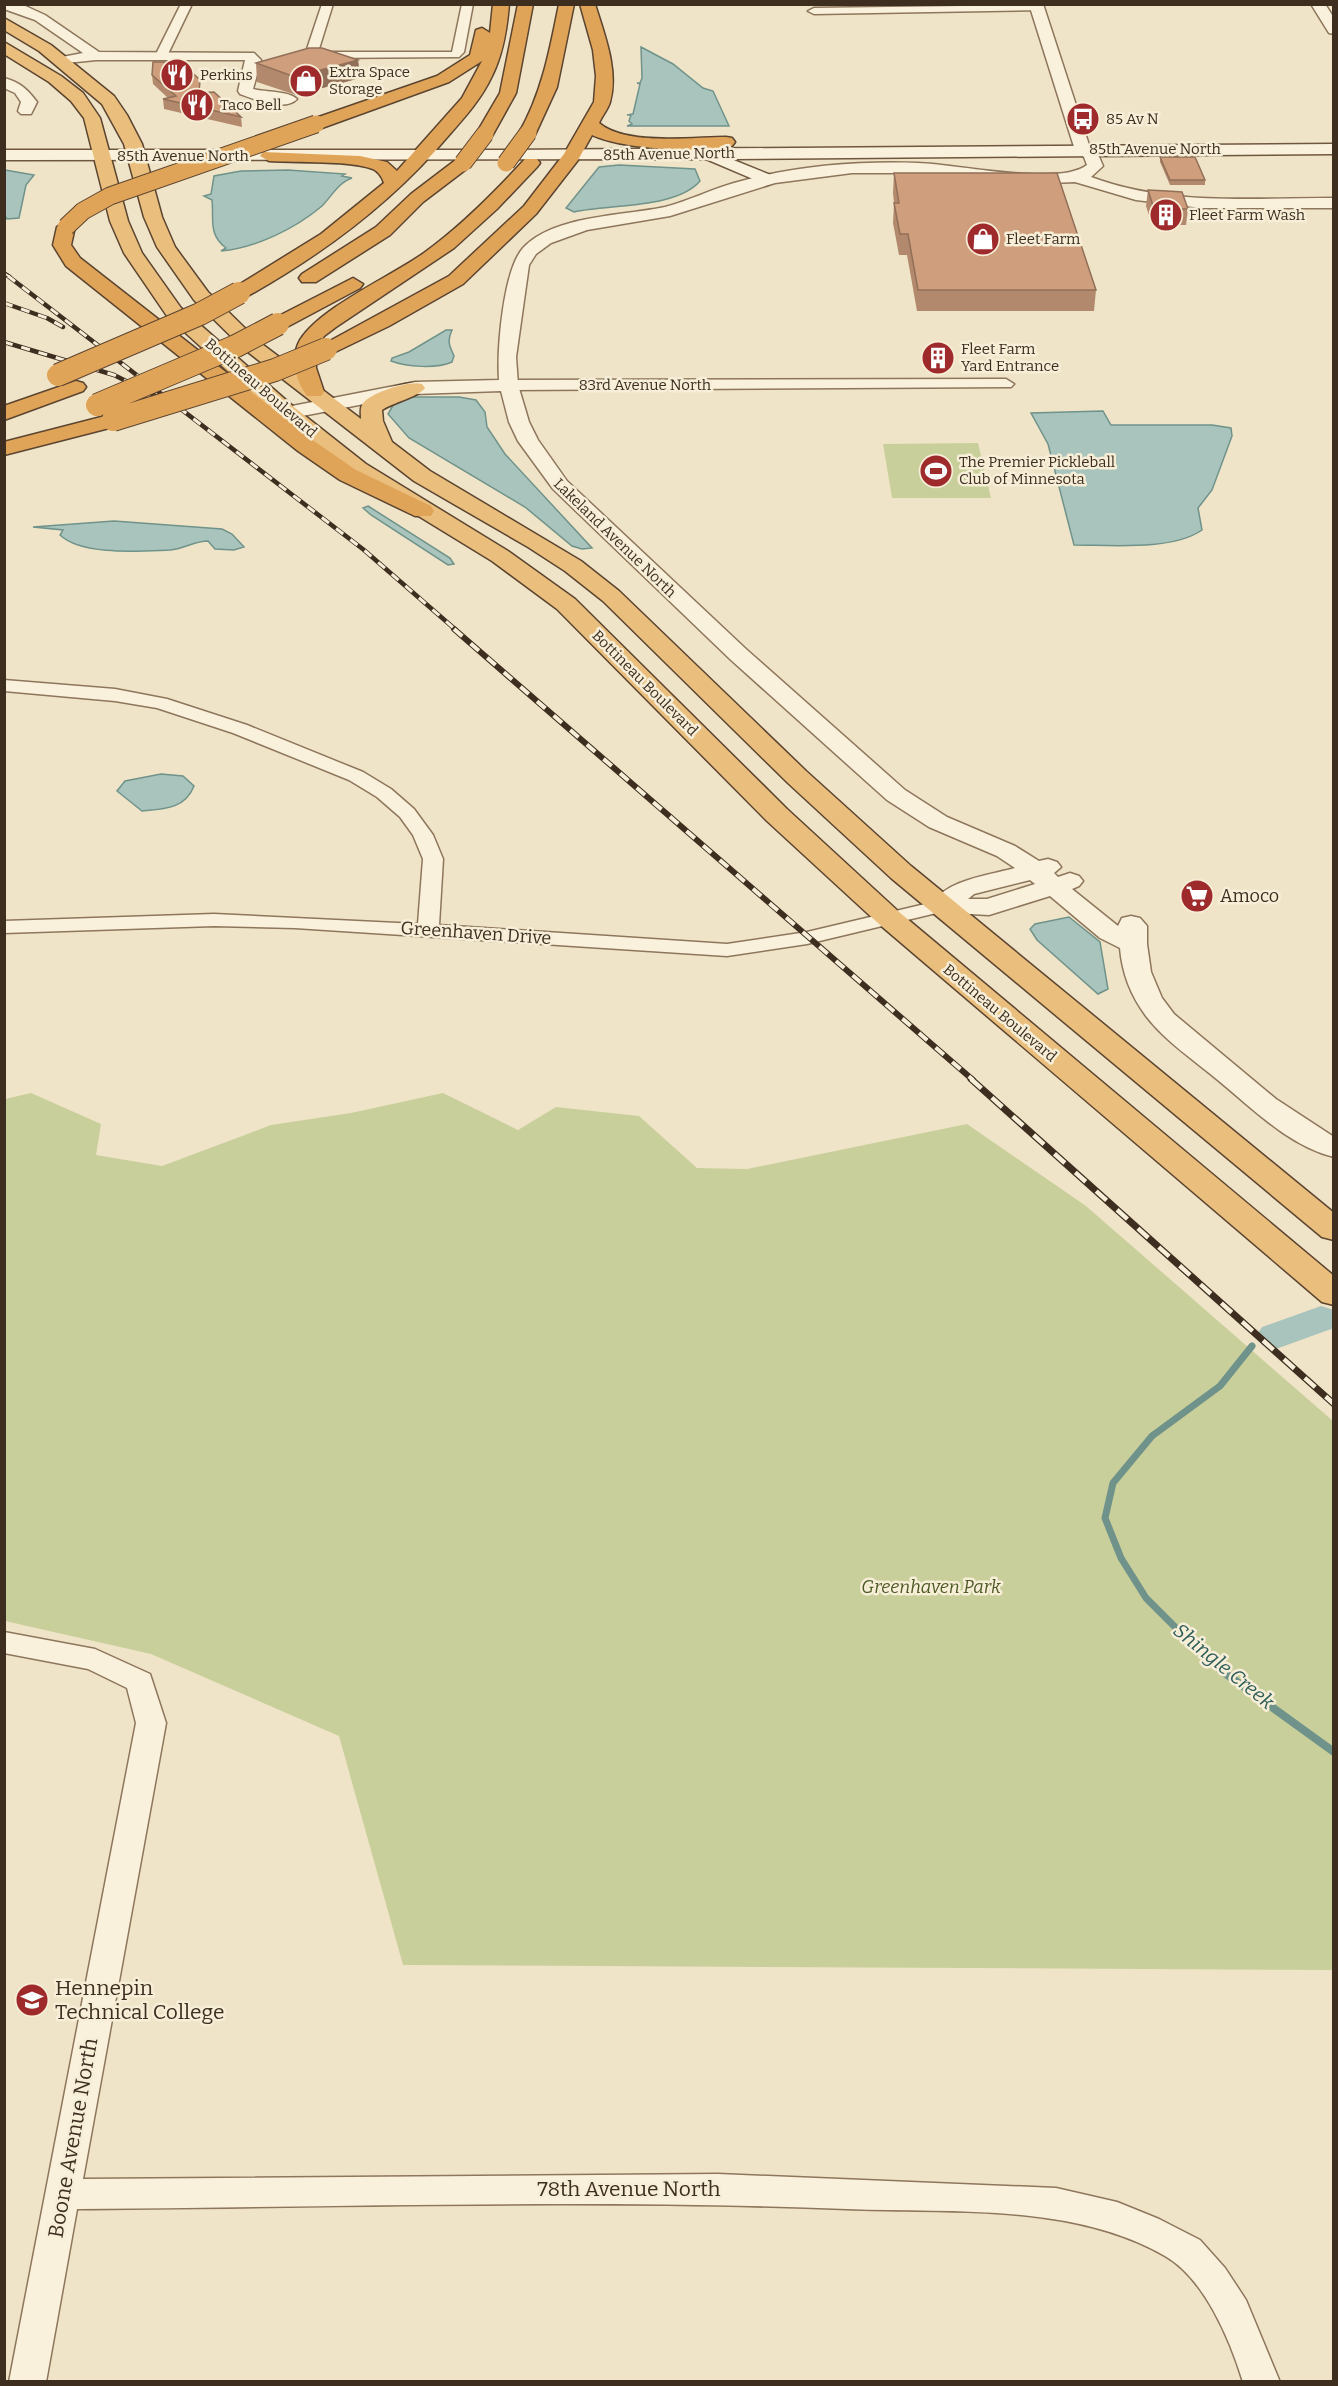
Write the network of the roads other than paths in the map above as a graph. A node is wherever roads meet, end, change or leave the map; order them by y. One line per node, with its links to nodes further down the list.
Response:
1 (187, 4): 16 (street)
2 (328, 4): 3 (street)
3 (468, 4)
4 (489, 4): 60 (highway, bridge)
5 (501, 4): 32 (highway)
6 (526, 4): 48 (highway, bridge)
7 (567, 4): 18 (highway)
8 (587, 4): 26 (highway)
9 (1318, 4): 14 (street)
10 (4, 5): 17 (street)
11 (1037, 6): 12 (street); 31 (street)
12 (814, 11)
13 (4, 23): 19 (highway, Bottineau Boulevard)
14 (1334, 30)
15 (8, 49): 20 (highway, Bottineau Boulevard)
16 (161, 56): 17 (street); 23 (street)
17 (96, 57): 19 (street)
18 (557, 57): 24 (highway); 43 (highway, bridge)
19 (62, 61): 20 (highway); 36 (highway, Bottineau Boulevard)
20 (34, 66): 21 (highway); 35 (highway, Bottineau Boulevard)
21 (4, 70)
22 (4, 82): 25 (street)
23 (289, 99)
24 (558, 110)
25 (26, 111)
26 (590, 124): 29 (highway); 33 (highway)
27 (549, 133): 54 (highway)
28 (1334, 141): 31 (main road, 85th Avenue North)
29 (726, 142): 31 (main road, 85th Avenue North); 33 (main road, 85th Avenue North)
30 (4, 146): 35 (main road, 85th Avenue North)
31 (1082, 146): 34 (main road, 85th Avenue North); 37 (main road, 85th Avenue North); 42 (street)
32 (430, 149): 33 (main road, 85th Avenue North); 36 (main road, 85th Avenue North); 40 (main road, 85th Avenue North); 45 (highway)
33 (575, 149): 39 (main road, 85th Avenue North); 59 (highway, bridge)
34 (1334, 149)
35 (102, 150): 36 (main road, 85th Avenue North); 38 (main road, 85th Avenue North); 55 (highway, Bottineau Boulevard)
36 (134, 150): 40 (main road, 85th Avenue North); 54 (highway, Bottineau Boulevard)
37 (770, 152): 39 (main road, 85th Avenue North); 41 (main road)
38 (4, 155)
39 (629, 155): 41 (main road)
40 (269, 156): 45 (highway)
41 (744, 171): 44 (main road)
42 (1074, 176): 44 (street, Lakeland Avenue North); 46 (street)
43 (490, 179)
44 (768, 180): 51 (street, Lakeland Avenue North)
45 (393, 184): 49 (highway)
46 (1334, 202)
47 (370, 274): 57 (highway, bridge)
48 (296, 285)
49 (243, 302): 53 (highway, bridge); 56 (highway)
50 (1006, 384): 51 (street, 83rd Avenue North)
51 (509, 385): 52 (street, 83rd Avenue North); 62 (street, Lakeland Avenue North)
52 (415, 388): 54 (street, 83rd Avenue North); 58 (highway)
53 (4, 397)
54 (320, 398): 55 (street, 83rd Avenue North); 58 (highway, Bottineau Boulevard)
55 (287, 413): 60 (highway, Bottineau Boulevard)
56 (4, 414)
57 (4, 440)
58 (382, 445): 63 (highway, Bottineau Boulevard)
59 (4, 449)
60 (423, 511): 64 (highway, Bottineau Boulevard)
61 (4, 685): 66 (street)
62 (1055, 875): 63 (street); 67 (street, Lakeland Avenue North)
63 (942, 906): 64 (street, Greenhaven Drive); 68 (highway, Bottineau Boulevard)
64 (889, 918): 66 (street, Greenhaven Drive); 69 (highway, Bottineau Boulevard)
65 (4, 927): 66 (street, Greenhaven Drive)
66 (428, 930)
67 (1334, 1148)
68 (1334, 1230)
69 (1334, 1294)
70 (4, 1642): 71 (street, Boone Avenue North)
71 (63, 2193): 72 (street, Boone Avenue North); 73 (street, 78th Avenue North)
72 (27, 2382)
73 (1262, 2382)

